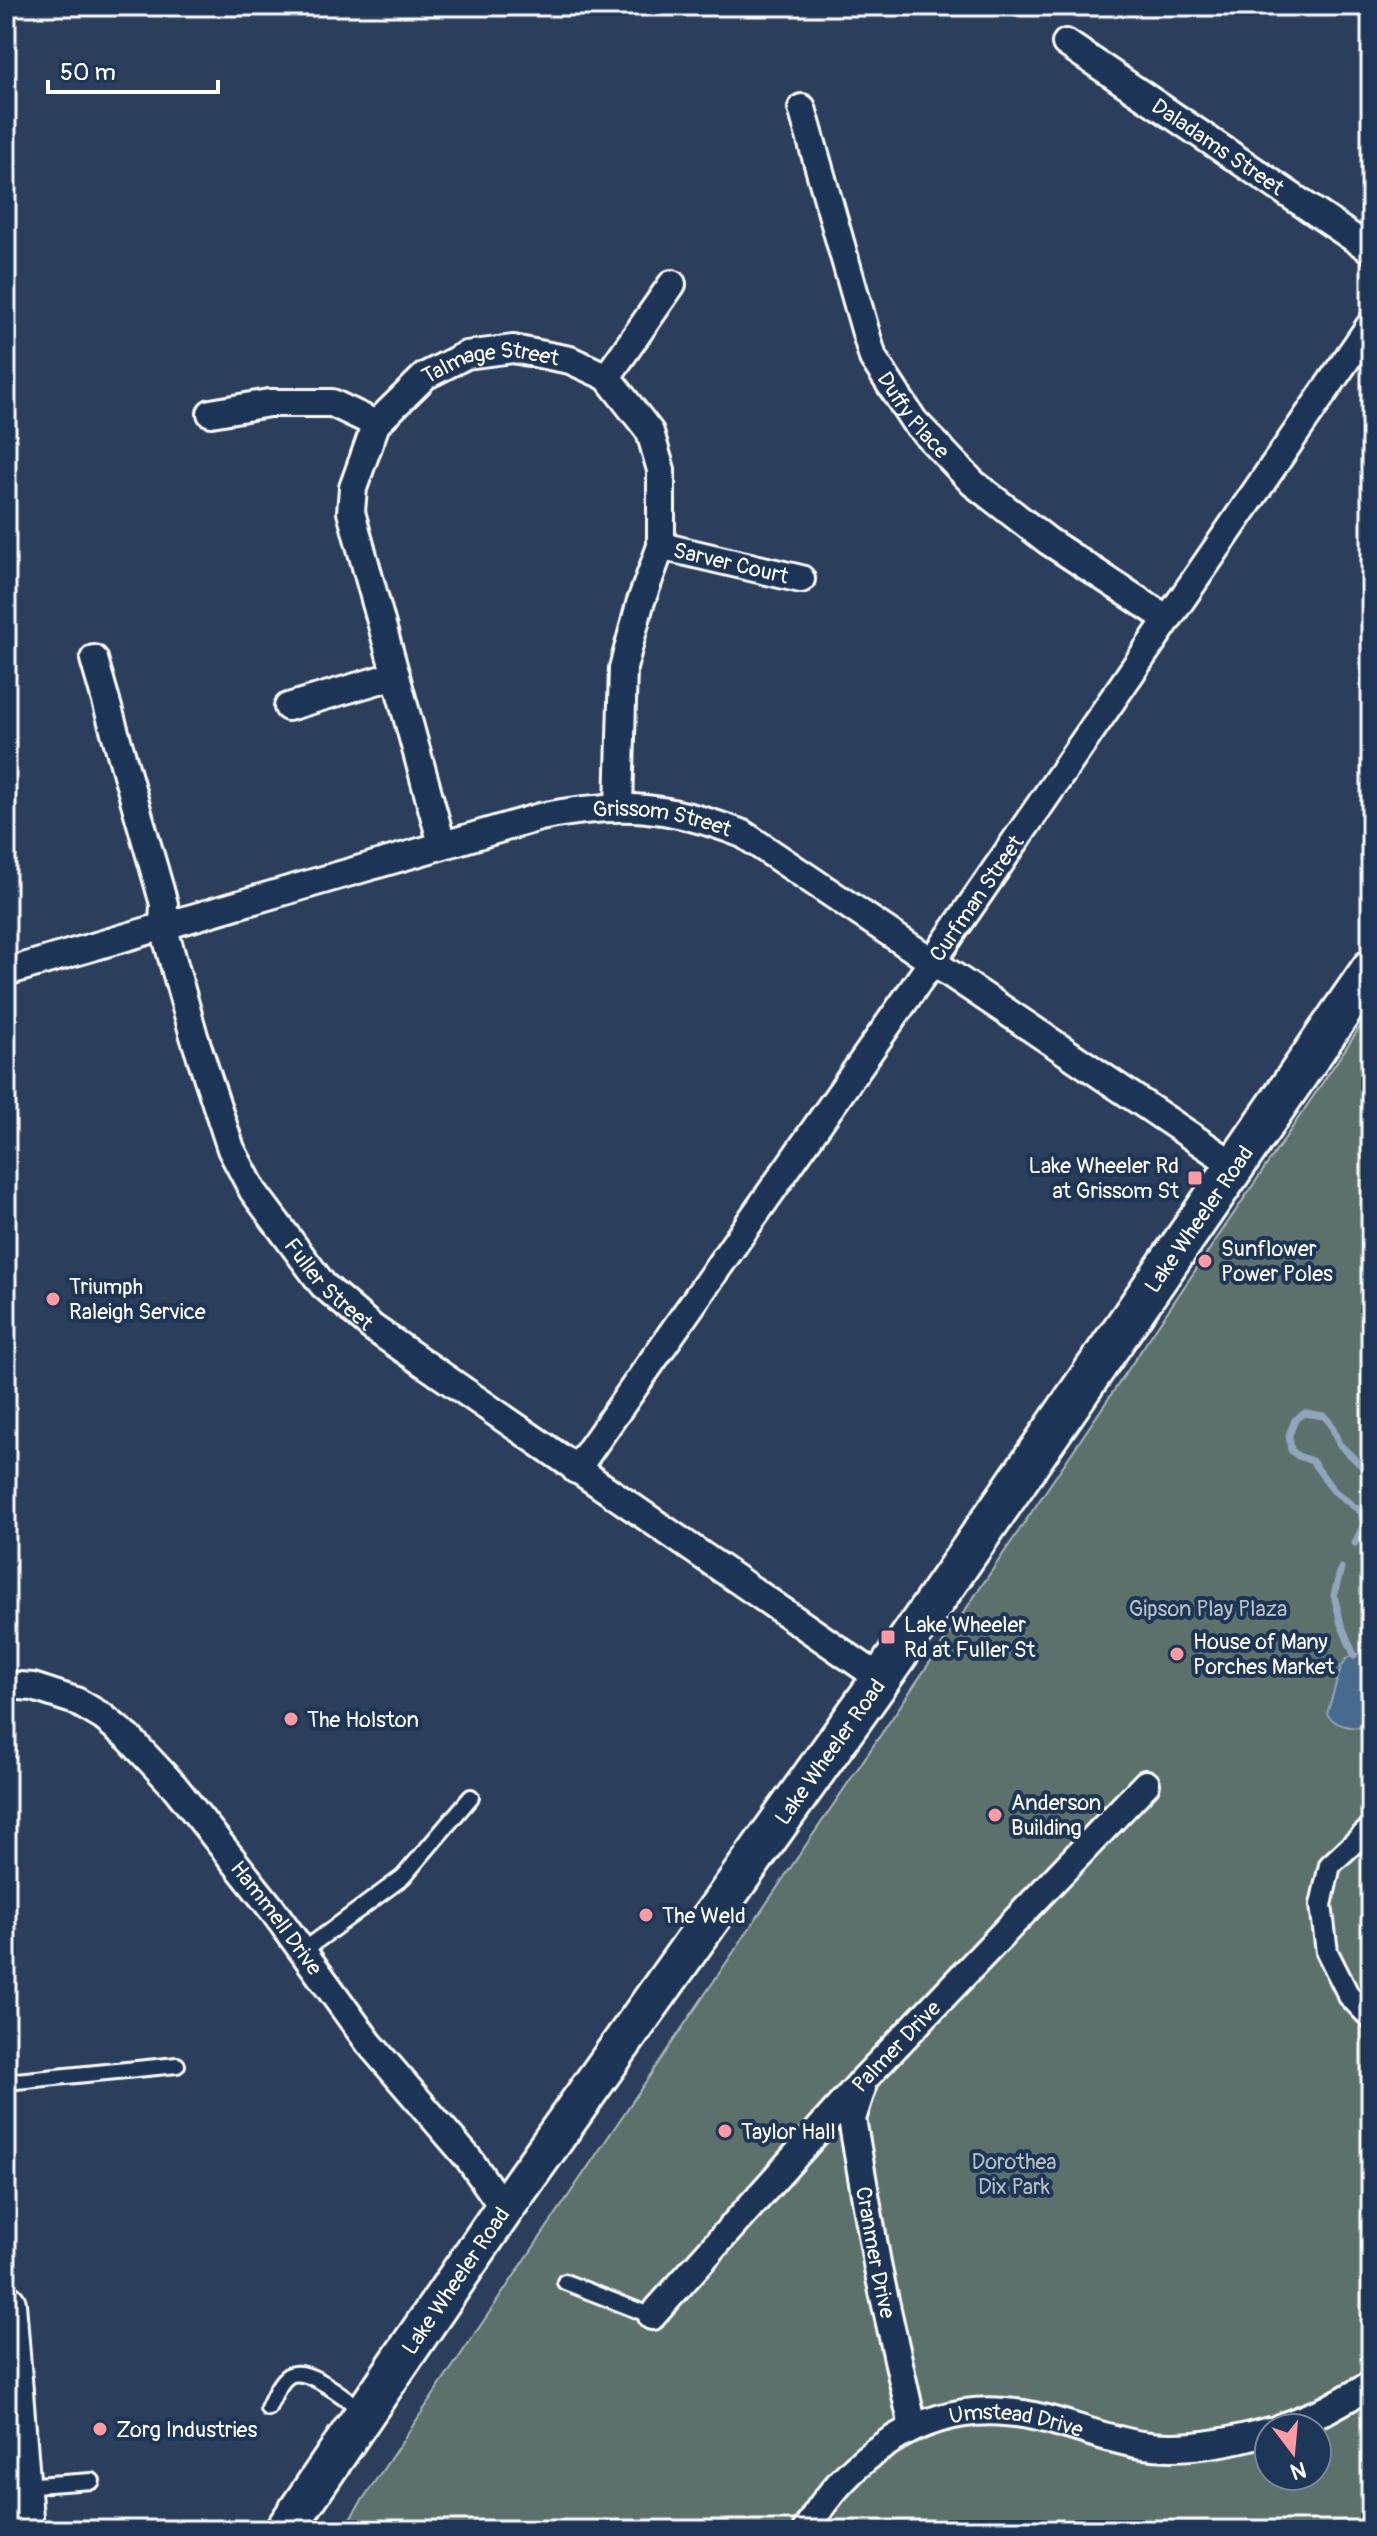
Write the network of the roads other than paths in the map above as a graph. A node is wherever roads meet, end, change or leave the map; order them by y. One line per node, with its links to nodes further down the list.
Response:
1 (1066, 43): 3 (street, Daladams Street)
2 (802, 108): 11 (street, Duffy Place)
3 (1371, 250)
4 (672, 284): 6 (street)
5 (1371, 324): 11 (street, Curfman Street)
6 (607, 377): 8 (street, Talmage Street); 9 (street, Talmage Street)
7 (211, 413): 8 (street)
8 (376, 424): 13 (street, Talmage Street)
9 (661, 546): 10 (street, Sarver Court); 15 (street, Talmage Street)
10 (801, 579)
11 (1167, 619): 18 (street, Curfman Street)
12 (94, 659): 17 (street, Fuller Street)
13 (396, 675): 14 (street); 16 (street, Talmage Street)
14 (288, 707)
15 (619, 806): 16 (street, Grissom Street); 18 (street, Grissom Street)
16 (442, 844): 17 (street, Grissom Street)
17 (163, 925): 20 (street, Grissom Street); 22 (street, Fuller Street)
18 (932, 962): 21 (street, Grissom Street); 22 (street, Curfman Street)
19 (1371, 969): 21 (main road, Lake Wheeler Road)
20 (6, 972)
21 (1237, 1167): 23 (main road, Lake Wheeler Road)
22 (576, 1470): 23 (street, Fuller Street)
23 (881, 1679): 33 (main road, Lake Wheeler Road)
24 (6, 1685): 28 (street, Hammell Drive)
25 (1146, 1784): 31 (street, Palmer Drive)
26 (471, 1797): 28 (lane)
27 (1371, 1827): 29 (street)
28 (303, 1951): 33 (street, Hammell Drive)
29 (1371, 2019)
30 (177, 2065): 32 (lane)
31 (866, 2077): 36 (street, Palmer Drive); 41 (street, Cranmer Drive)
32 (6, 2082)
33 (504, 2209): 39 (main road, Lake Wheeler Road)
34 (565, 2282): 36 (lane)
35 (6, 2304): 44 (main road)
36 (652, 2316)
37 (1371, 2385): 40 (street)
38 (268, 2408): 39 (lane)
39 (365, 2412): 46 (main road, Lake Wheeler Road)
40 (1321, 2412)
41 (913, 2427): 42 (street, Umstead Drive); 47 (street, Umstead Drive)
42 (1253, 2435)
43 (92, 2481): 44 (lane)
44 (20, 2486): 45 (main road)
45 (24, 2530)
46 (285, 2530)
47 (806, 2530)

